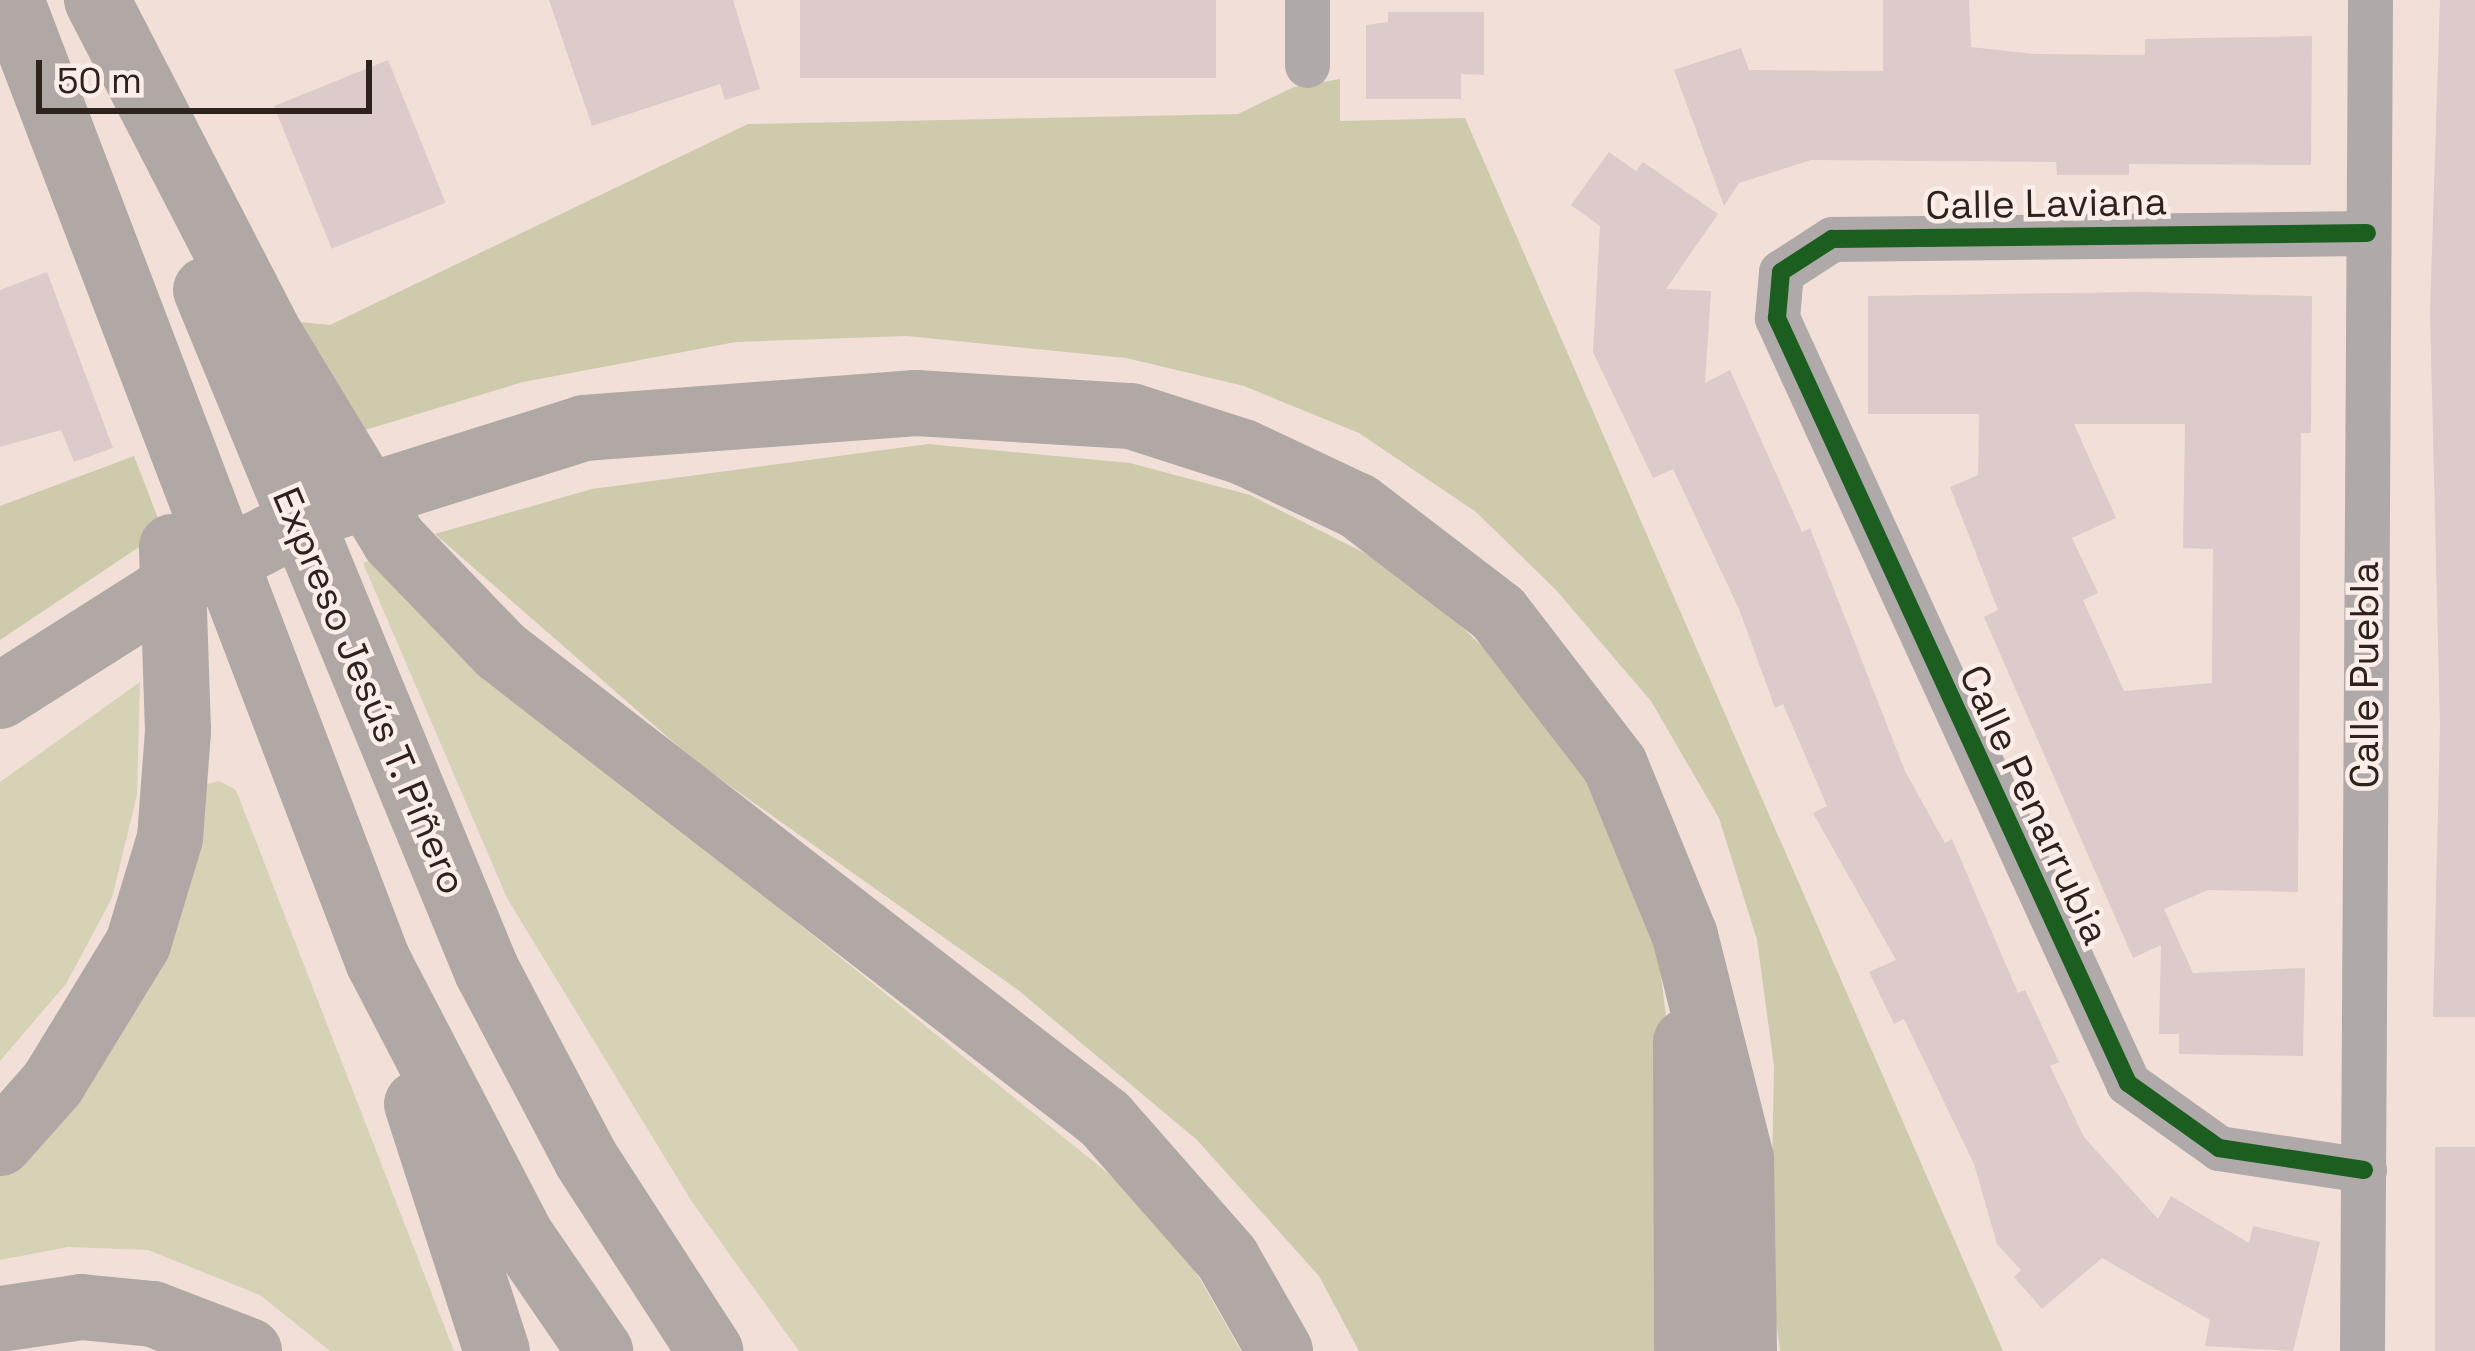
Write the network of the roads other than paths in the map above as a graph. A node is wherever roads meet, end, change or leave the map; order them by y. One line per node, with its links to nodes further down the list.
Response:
1 (11, 0): 8 (highway)
2 (94, 0): 18 (highway, Expreso Jesús T. Piñero); 19 (highway)
3 (1307, 0): 5 (street)
4 (2370, 0): 6 (street, Calle Puebla)
5 (1307, 65)
6 (2367, 233): 7 (street, Calle Laviana); 13 (street, Calle Puebla)
7 (1777, 318): 13 (street, Calle Penarrubia)
8 (166, 418): 11 (highway); 12 (highway)
9 (0, 696): 10 (highway)
10 (1685, 937): 20 (highway); 21 (highway)
11 (378, 961): 16 (highway); 17 (highway)
12 (0, 1143)
13 (2364, 1170): 22 (street, Calle Puebla)
14 (0, 1319): 15 (highway)
15 (249, 1351)
16 (497, 1351)
17 (600, 1351)
18 (710, 1351)
19 (1280, 1351)
20 (1687, 1351)
21 (1744, 1351)
22 (2362, 1351)

